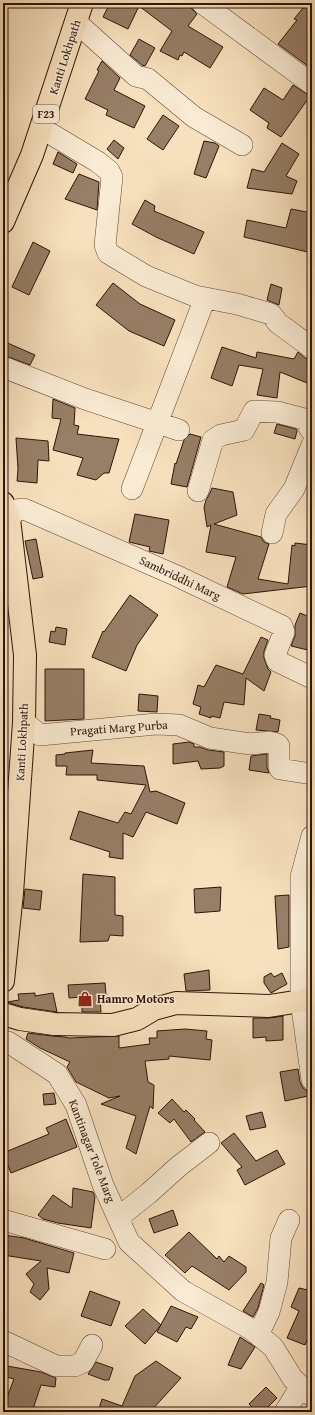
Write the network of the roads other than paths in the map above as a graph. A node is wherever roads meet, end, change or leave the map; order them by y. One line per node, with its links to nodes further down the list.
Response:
1 (202, 3): 3 (street)
2 (79, 13): 4 (main road, Kanti Lokhpath / F23); 5 (street)
3 (312, 84)
4 (41, 128): 6 (main road, Kanti Lokhpath / F23); 7 (street)
5 (242, 145)
6 (3, 222)
7 (205, 298): 8 (street); 10 (street)
8 (312, 348)
9 (3, 367): 10 (street)
10 (158, 423): 11 (street); 14 (street)
11 (179, 430)
12 (312, 431): 15 (street)
13 (312, 445): 17 (street)
14 (132, 489)
15 (198, 491)
16 (6, 511): 18 (street, Sambriddhi Marg); 19 (main road, Kanti Lokhpath)
17 (272, 533)
18 (312, 678)
19 (24, 722): 20 (street, Pragati Marg Purba); 22 (main road, Kanti Lokhpath)
20 (312, 774)
21 (312, 836): 24 (street)
22 (8, 890): 23 (main road, Kanti Lokhpath)
23 (3, 981)
24 (306, 999): 25 (main road); 27 (street)
25 (3, 1014)
26 (3, 1043): 29 (street, Kantinagar Tole Marg)
27 (311, 1071)
28 (209, 1143): 29 (street)
29 (118, 1217): 33 (street, Kantinagar Tole Marg)
30 (3, 1220): 32 (street)
31 (289, 1220): 33 (street)
32 (105, 1249)
33 (258, 1335): 36 (street, Kantinagar Tole Marg)
34 (3, 1341): 35 (street)
35 (92, 1345)
36 (306, 1391): 37 (street)
37 (285, 1412)

